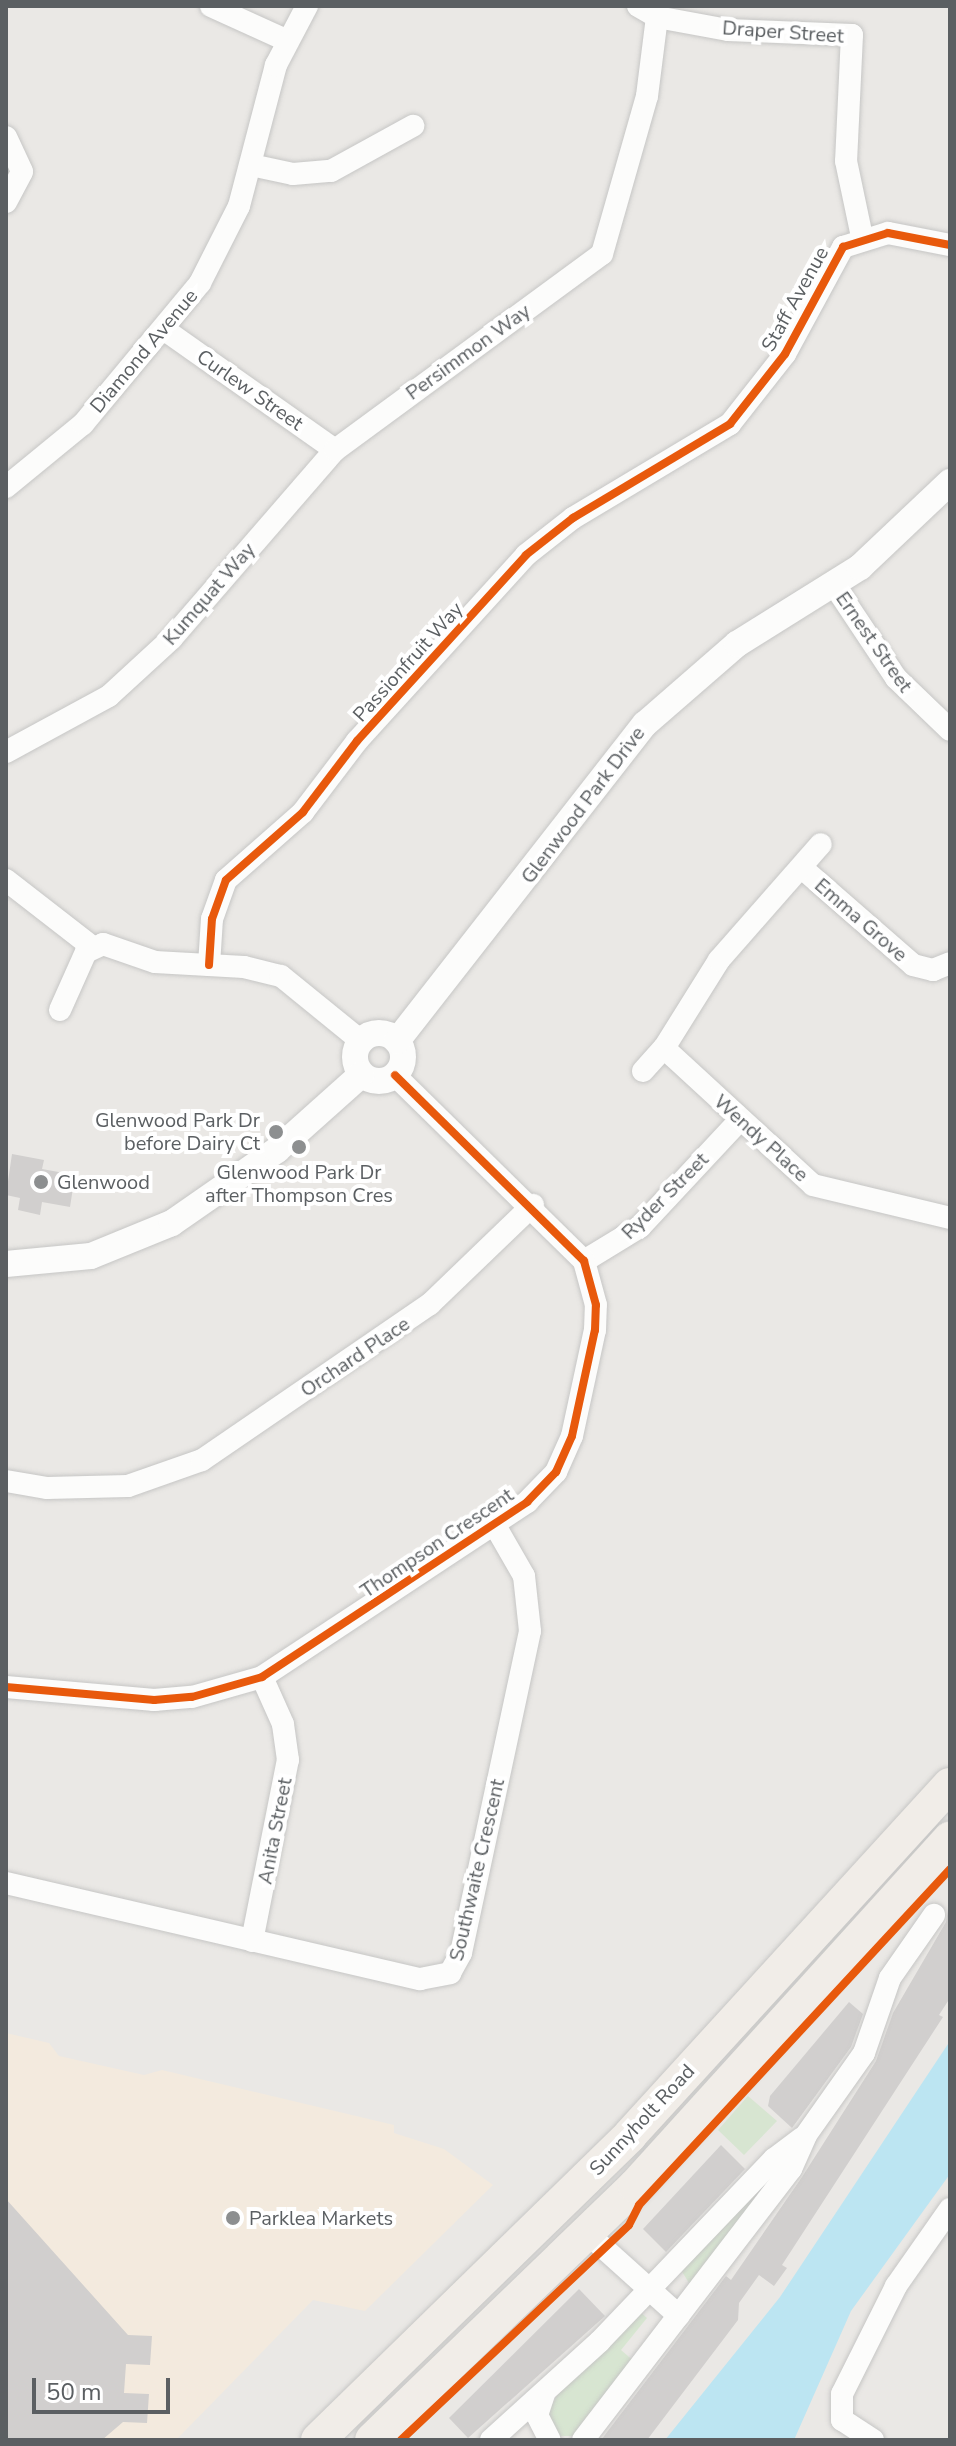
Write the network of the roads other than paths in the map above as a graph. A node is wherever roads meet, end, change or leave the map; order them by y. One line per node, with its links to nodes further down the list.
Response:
1 (211, 6): 4 (street)
2 (307, 6): 4 (street, Diamond Avenue)
3 (647, 12): 9 (street, Draper Street); 12 (street, Persimmon Way)
4 (286, 40): 7 (street, Diamond Avenue)
5 (413, 126): 7 (street)
6 (6, 137): 8 (street)
7 (251, 165): 11 (street, Diamond Avenue)
8 (6, 202)
9 (862, 237): 10 (street); 15 (street, Staff Avenue)
10 (950, 245)
11 (165, 330): 12 (street, Curlew Street); 14 (street, Diamond Avenue)
12 (335, 450): 18 (street, Kumquat Way)
13 (950, 482): 16 (street, Glenwood Park Drive)
14 (6, 487)
15 (573, 518): 24 (street, Passionfruit Way)
16 (834, 585): 17 (street, Ernest Street); 27 (street, Glenwood Park Drive)
17 (950, 730)
18 (6, 752)
19 (821, 844): 20 (street, Emma Grove)
20 (802, 868): 23 (street, Emma Grove); 28 (street)
21 (6, 880): 22 (street)
22 (91, 946): 24 (street); 25 (street)
23 (950, 963)
24 (209, 965): 26 (street)
25 (60, 1010)
26 (361, 1041): 27 (street); 30 (street)
27 (397, 1041): 31 (street)
28 (664, 1048): 29 (street); 32 (street, Wendy Place)
29 (643, 1071)
30 (361, 1075): 31 (street); 36 (street)
31 (395, 1075): 33 (street)
32 (739, 1121): 34 (street, Wendy Place); 35 (street, Ryder Street)
33 (533, 1205): 35 (street); 37 (street, Orchard Place)
34 (950, 1218)
35 (584, 1261): 38 (street, Thompson Crescent)
36 (6, 1264)
37 (6, 1481)
38 (493, 1522): 39 (street, Thompson Crescent); 45 (street, Southwaite Crescent)
39 (262, 1677): 40 (street, Thompson Crescent); 45 (street, Anita Street)
40 (6, 1687)
41 (950, 1785): 52 (main road, Sunnyholt Road)
42 (950, 1838): 48 (main road, Sunnyholt Road)
43 (6, 1883): 45 (street, Southwaite Crescent)
44 (934, 1915): 46 (street)
45 (252, 1941)
46 (806, 2135): 49 (street); 50 (street)
47 (950, 2209): 57 (street)
48 (588, 2234): 49 (street); 53 (main road, Sunnyholt Road)
49 (648, 2292): 50 (street); 51 (street)
50 (679, 2316): 56 (street)
51 (545, 2393): 54 (street); 55 (street)
52 (318, 2440)
53 (372, 2440)
54 (491, 2440)
55 (550, 2440)
56 (583, 2440)
57 (873, 2440)

